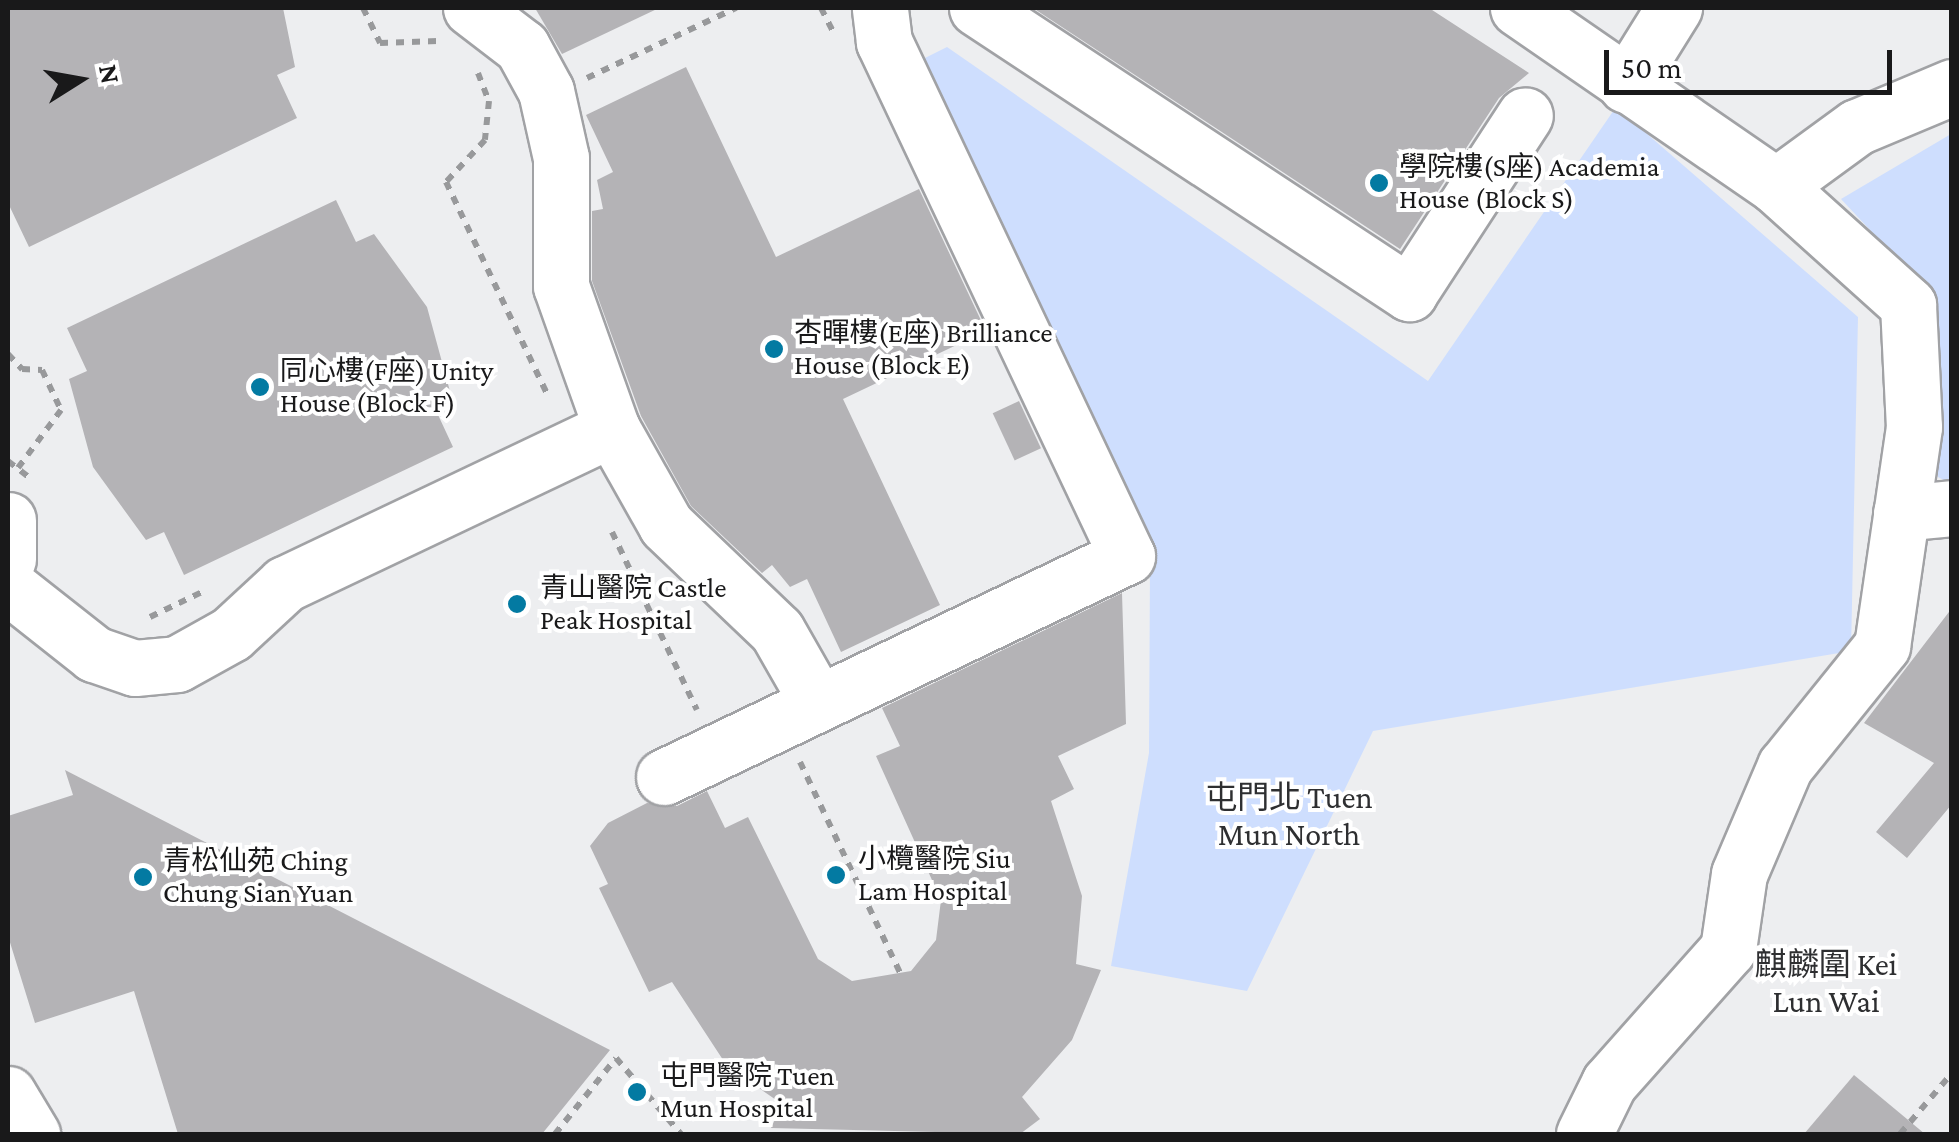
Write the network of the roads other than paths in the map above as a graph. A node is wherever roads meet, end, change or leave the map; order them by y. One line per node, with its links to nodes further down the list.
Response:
1 (470, 8): 10 (street)
2 (880, 8): 15 (street)
3 (977, 8): 8 (street)
4 (1518, 8): 6 (street)
5 (1674, 8): 6 (street)
6 (1626, 85): 9 (street)
7 (1952, 87): 9 (street)
8 (1526, 114)
9 (1776, 186): 11 (street)
10 (612, 429): 14 (street); 15 (street)
11 (1926, 510): 19 (street)
12 (8, 520): 13 (street)
13 (8, 558)
14 (8, 586)
15 (818, 704): 16 (street)
16 (664, 778)
17 (8, 1094): 18 (street)
18 (32, 1134)
19 (1584, 1134)

